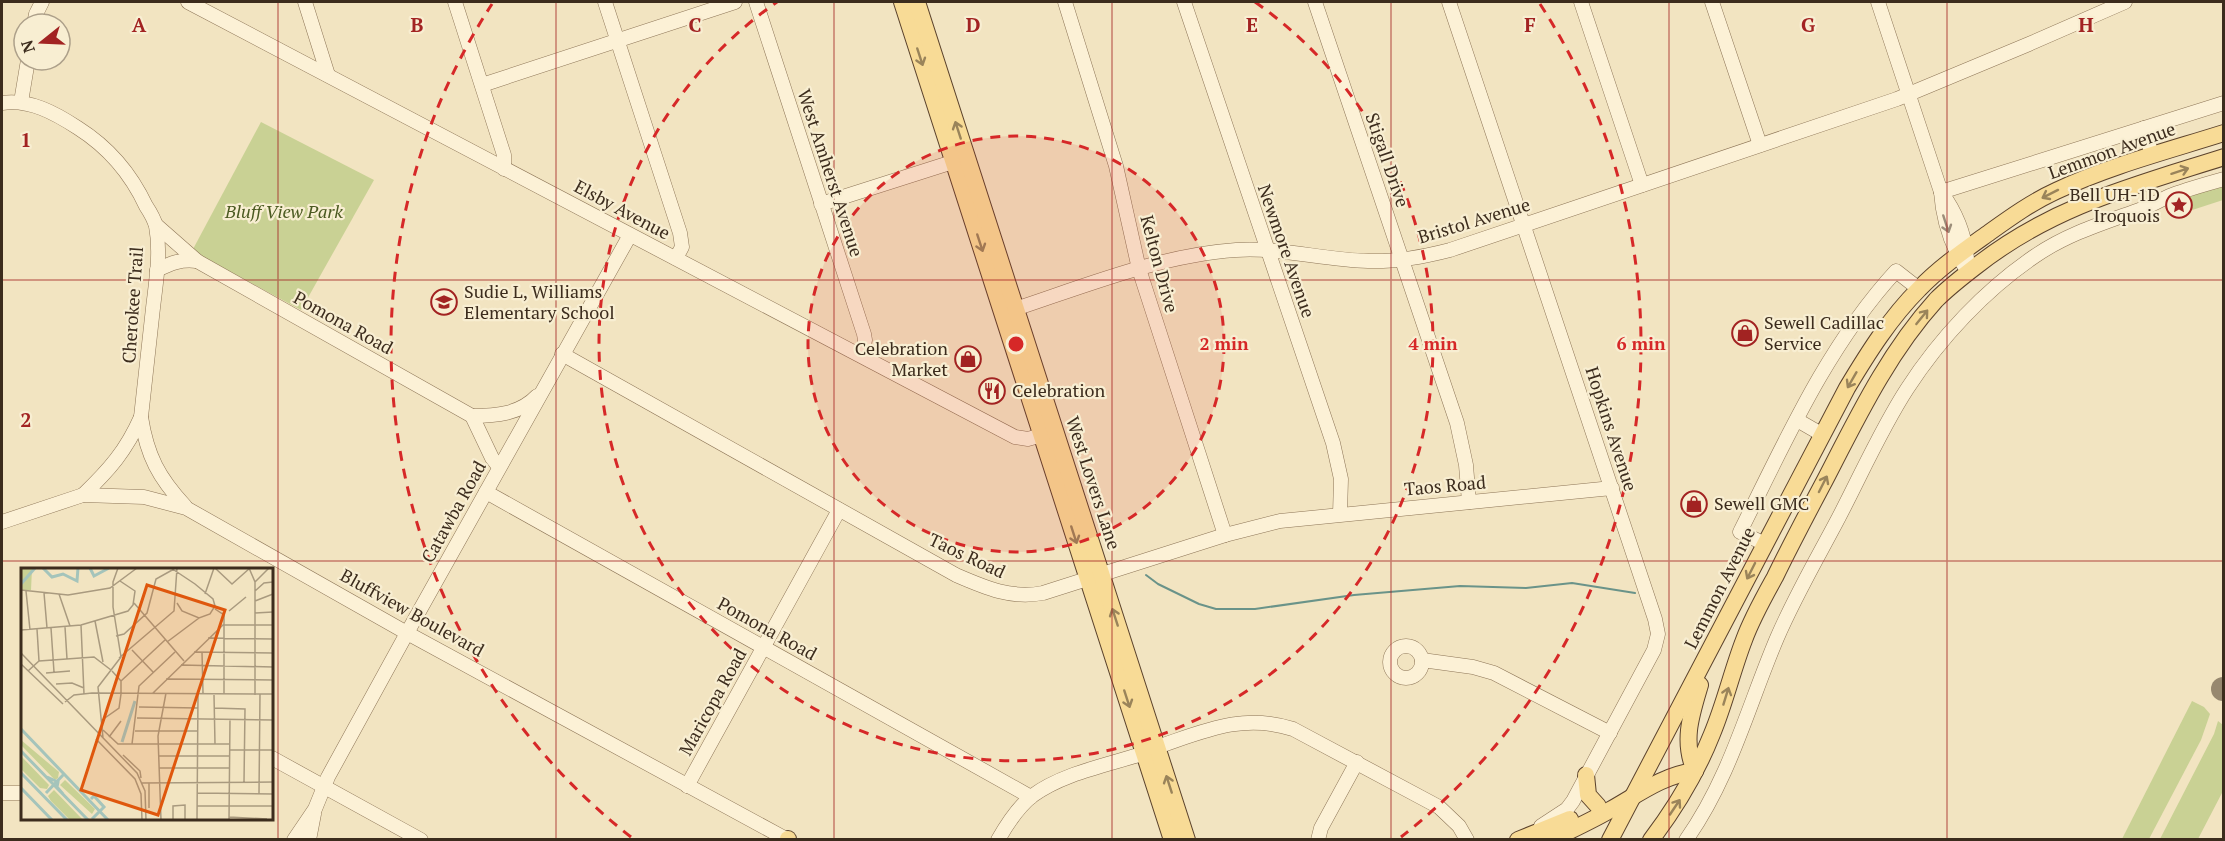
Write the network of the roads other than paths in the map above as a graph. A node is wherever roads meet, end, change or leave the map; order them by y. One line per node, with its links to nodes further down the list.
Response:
1 (188, 2): 19 (street, Elsby Avenue)
2 (305, 2): 19 (street)
3 (455, 2): 20 (street)
4 (605, 2): 17 (street)
5 (735, 2): 17 (street)
6 (756, 2): 35 (street, West Amherst Avenue)
7 (902, 2): 30 (main road, West Lovers Lane, one-way to 30)
8 (917, 2): 30 (main road, West Lovers Lane, one-way to 8)
9 (1065, 2): 44 (street, Kelton Drive)
10 (1184, 2): 39 (street, Newmore Avenue)
11 (1315, 2): 42 (street, Stigall Drive)
12 (1449, 2): 36 (street, Hopkins Avenue)
13 (1581, 2): 33 (street)
14 (1712, 2): 27 (street)
15 (1878, 2): 21 (street)
16 (2125, 2): 21 (street, Bristol Avenue)
17 (617, 39): 20 (street); 41 (street)
18 (26, 72): 22 (street)
19 (328, 75): 31 (street, Elsby Avenue)
20 (482, 85): 31 (street)
21 (1909, 94): 27 (street, Bristol Avenue); 34 (street)
22 (21, 102): 23 (street, Cherokee Trail); 37 (street, Cherokee Trail)
23 (2, 103)
24 (2223, 103): 25 (street)
25 (2144, 128): 28 (street); 34 (street)
26 (2223, 133): 28 (main road, Lemmon Avenue)
27 (1760, 145): 33 (street, Bristol Avenue)
28 (2152, 155): 40 (main road, Lemmon Avenue, one-way to 40)
29 (2223, 157): 46 (main road, one-way to 29)
30 (960, 159): 35 (street); 48 (main road, West Lovers Lane)
31 (504, 169): 38 (street, Elsby Avenue)
32 (2223, 179): 102 (street)
33 (1642, 185): 36 (street, Bristol Avenue)
34 (1941, 192): 40 (street)
35 (821, 204): 50 (street, West Amherst Avenue)
36 (1524, 224): 42 (street, Bristol Avenue); 58 (street, Hopkins Avenue)
37 (156, 225): 43 (street, Pomona Road); 45 (street, Cherokee Trail)
38 (630, 235): 41 (street, Elsby Avenue); 49 (street, Catawba Road)
39 (1267, 251): 42 (street, Bristol Avenue); 44 (street, Bristol Avenue); 64 (street, Newmore Avenue)
40 (1962, 252): 46 (street); 47 (main road, Lemmon Avenue)
41 (676, 258): 50 (street, Elsby Avenue)
42 (1402, 260): 61 (street, Stigall Drive)
43 (196, 261): 45 (street); 52 (street, Pomona Road)
44 (1139, 269): 48 (street, Bristol Avenue); 66 (street, Kelton Drive)
45 (157, 270): 53 (street, Cherokee Trail)
46 (1968, 272): 68 (main road, one-way to 46)
47 (1919, 289): 54 (street); 56 (main road, Lemmon Avenue, one-way to 56)
48 (1010, 311): 55 (main road, West Lovers Lane)
49 (562, 354): 51 (street, Catawba Road); 63 (street, Taos Road)
50 (862, 355): 55 (street, Elsby Avenue)
51 (544, 388): 52 (street); 57 (street, Catawba Road)
52 (472, 416): 57 (street)
53 (141, 417): 60 (street, Cherokee Trail); 62 (street, Cherokee Trail)
54 (1797, 420): 56 (street); 67 (street)
55 (1049, 433): 69 (main road, West Lovers Lane)
56 (1824, 435): 67 (main road, Lemmon Avenue)
57 (499, 467): 59 (street, Catawba Road)
58 (1612, 488): 61 (street, Taos Road); 74 (street, Hopkins Avenue)
59 (486, 492): 70 (street, Catawba Road); 71 (street, Pomona Road)
60 (83, 495): 62 (street, Bluffview Boulevard); 65 (street, Bluffview Boulevard)
61 (1469, 502): 64 (street, Taos Road)
62 (186, 508): 70 (street, Bluffview Boulevard)
63 (839, 510): 69 (street, Taos Road); 71 (street, Maricopa Road)
64 (1340, 514): 66 (street, Taos Road)
65 (2, 522)
66 (1225, 535): 69 (street, Taos Road)
67 (1765, 544): 68 (main road); 72 (main road, Lemmon Avenue, one-way to 72)
68 (1786, 555): 78 (main road, one-way to 68)
69 (1095, 577): 75 (main road, West Lovers Lane)
70 (407, 633): 80 (street, Bluffview Boulevard); 81 (street, Catawba Road)
71 (764, 647): 80 (street, Maricopa Road); 85 (street, Pomona Road)
72 (1711, 649): 78 (main road); 84 (main road, Lemmon Avenue)
73 (1422, 660): 74 (street)
74 (1610, 733): 79 (street, Hopkins Avenue)
75 (1151, 750): 77 (street); 85 (street); 95 (main road, West Lovers Lane); 96 (main road, West Lovers Lane, one-way to 75)
76 (273, 759): 81 (street)
77 (1357, 762): 97 (street); 98 (street)
78 (1695, 771): 84 (main road); 101 (main road, one-way to 78)
79 (1586, 775): 86 (main road); 89 (street, Hopkins Avenue)
80 (687, 786): 93 (street, Bluffview Boulevard)
81 (324, 787): 87 (street, Catawba Road); 92 (street)
82 (2, 793): 83 (street)
83 (21, 793)
84 (1632, 795): 86 (main road); 88 (main road); 100 (main road, Lemmon Avenue)
85 (1031, 797): 94 (street)
86 (1598, 806): 89 (main road)
87 (315, 809): 90 (street, Catawba Road); 91 (street, Catawba Road)
88 (1558, 836): 99 (main road)
89 (1522, 838)
90 (294, 840)
91 (309, 840)
92 (421, 840)
93 (788, 840)
94 (998, 840)
95 (1172, 840)
96 (1187, 840)
97 (1318, 840)
98 (1467, 840)
99 (1587, 840)
100 (1610, 840)
101 (1651, 840)
102 (1686, 840)

